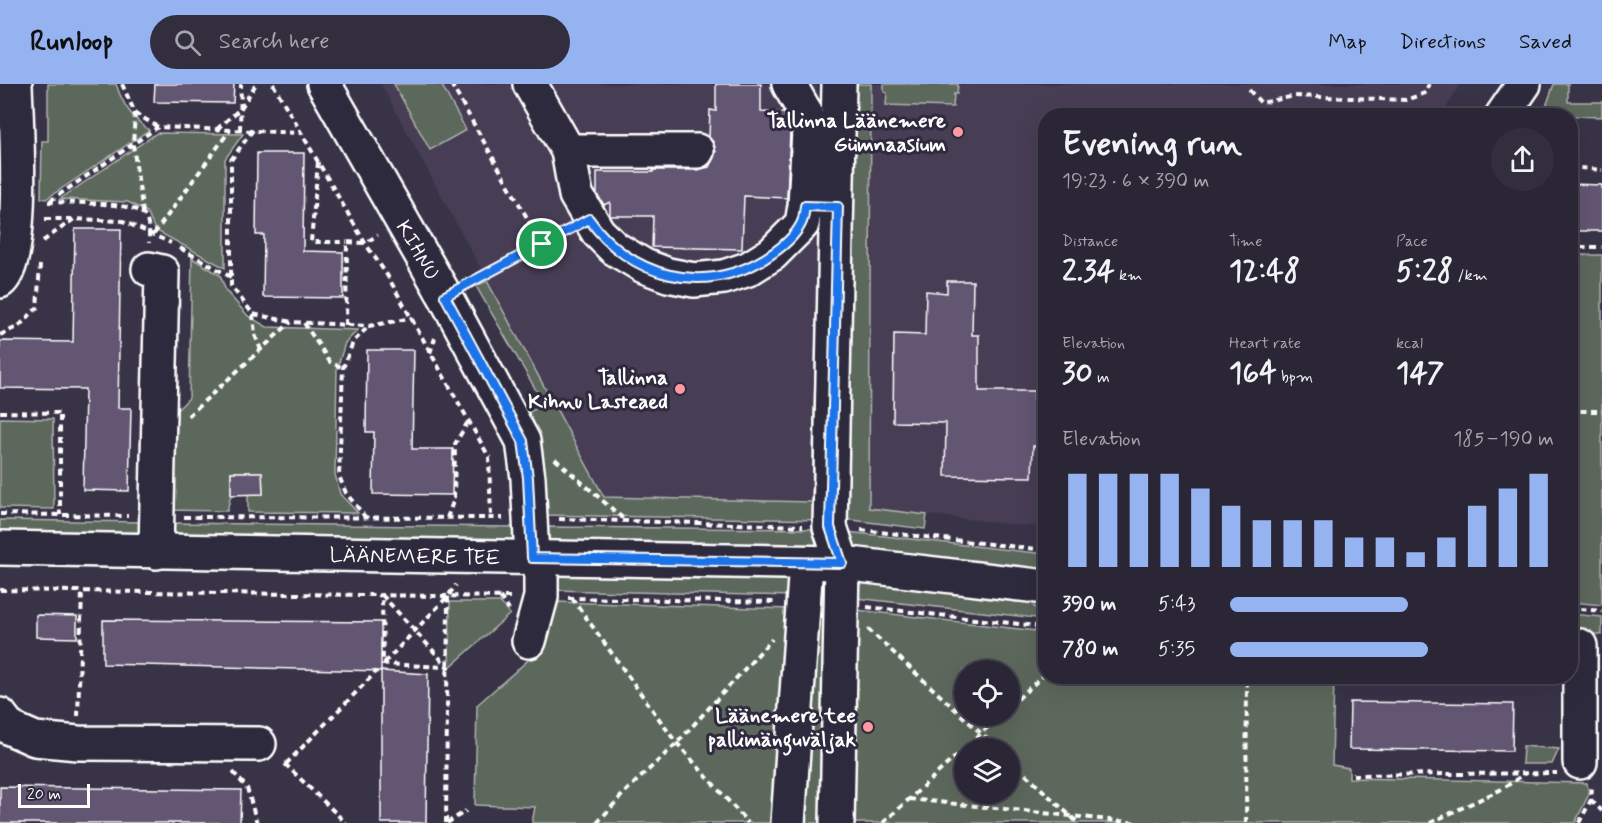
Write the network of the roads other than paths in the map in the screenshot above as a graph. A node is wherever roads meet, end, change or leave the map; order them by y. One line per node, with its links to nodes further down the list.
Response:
1 (15, 84): 11 (street)
2 (324, 84): 14 (street, KIHNU)
3 (530, 84): 6 (street)
4 (789, 84): 8 (street)
5 (839, 84): 9 (street)
6 (568, 151): 7 (street); 8 (street)
7 (697, 151)
8 (805, 206): 9 (street)
9 (838, 207): 16 (street)
10 (148, 269): 13 (street)
11 (0, 281)
12 (0, 548): 13 (street, LÄÄNEMERE TEE)
13 (156, 552): 14 (street, LÄÄNEMERE TEE)
14 (537, 558): 15 (street, LÄÄNEMERE TEE); 18 (street, KIHNU)
15 (806, 563): 16 (street, LÄÄNEMERE TEE); 23 (street)
16 (842, 563): 17 (street, LÄÄNEMERE TEE); 24 (street)
17 (1038, 586)
18 (529, 641)
19 (1584, 646): 22 (street)
20 (0, 715): 21 (street)
21 (259, 744)
22 (1570, 767)
23 (788, 823)
24 (837, 823)

